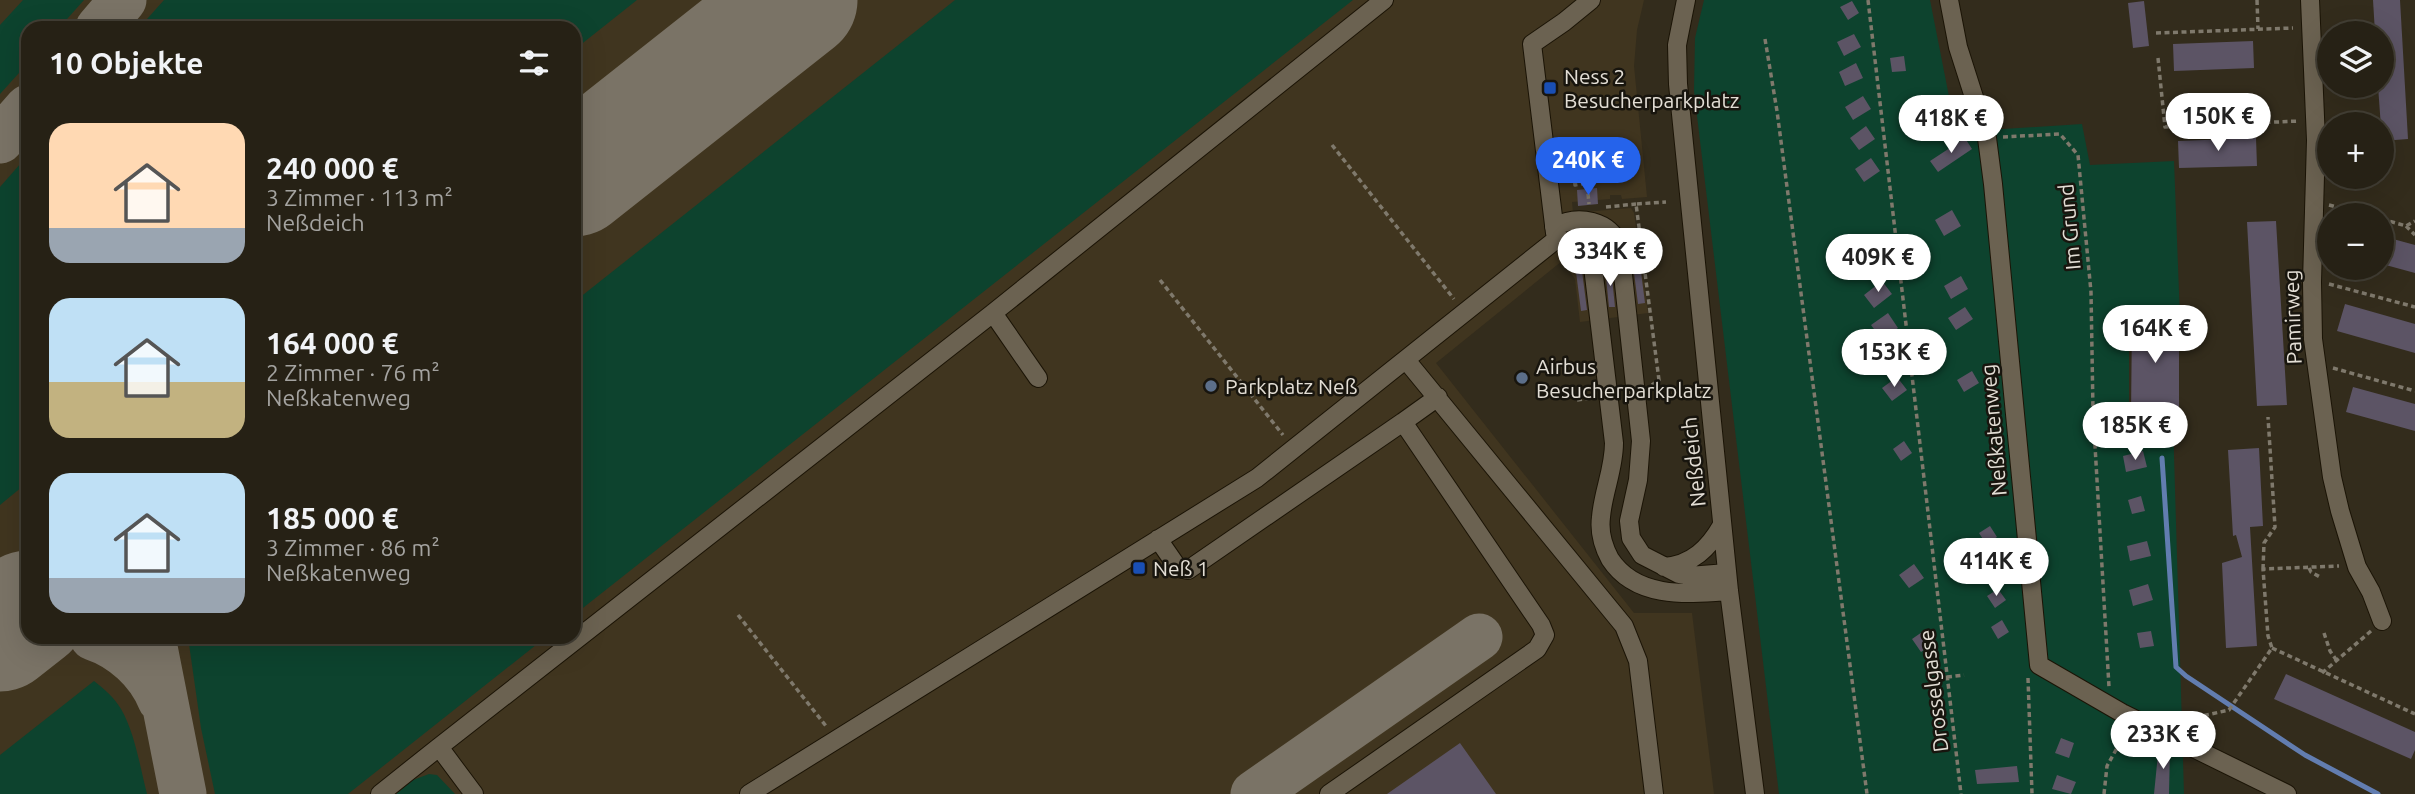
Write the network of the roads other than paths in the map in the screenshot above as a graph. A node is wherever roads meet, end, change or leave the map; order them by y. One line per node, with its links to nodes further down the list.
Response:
1 (1384, 0): 7 (street)
2 (1591, 0): 6 (street)
3 (1686, 0): 12 (street, Neßdeich)
4 (1950, 0): 26 (street, Neßkatenweg)
5 (2310, 0): 16 (street, Pamirweg)
6 (1556, 233): 8 (street); 14 (street); 15 (street)
7 (993, 313): 9 (street); 17 (street)
8 (1406, 360): 10 (street); 13 (street)
9 (1038, 378)
10 (1438, 397): 11 (street); 24 (street)
11 (1403, 422): 13 (street); 23 (street)
12 (1722, 525): 14 (street); 15 (street, Neßdeich)
13 (1158, 539): 22 (street)
14 (1664, 567): 15 (street)
15 (1728, 582): 25 (street, Neßdeich)
16 (2382, 621)
17 (581, 636)
18 (570, 644): 19 (street)
19 (439, 747): 20 (street); 21 (street)
20 (380, 794)
21 (474, 794)
22 (748, 794)
23 (1329, 794)
24 (1654, 794)
25 (1755, 794)
26 (2287, 794)

